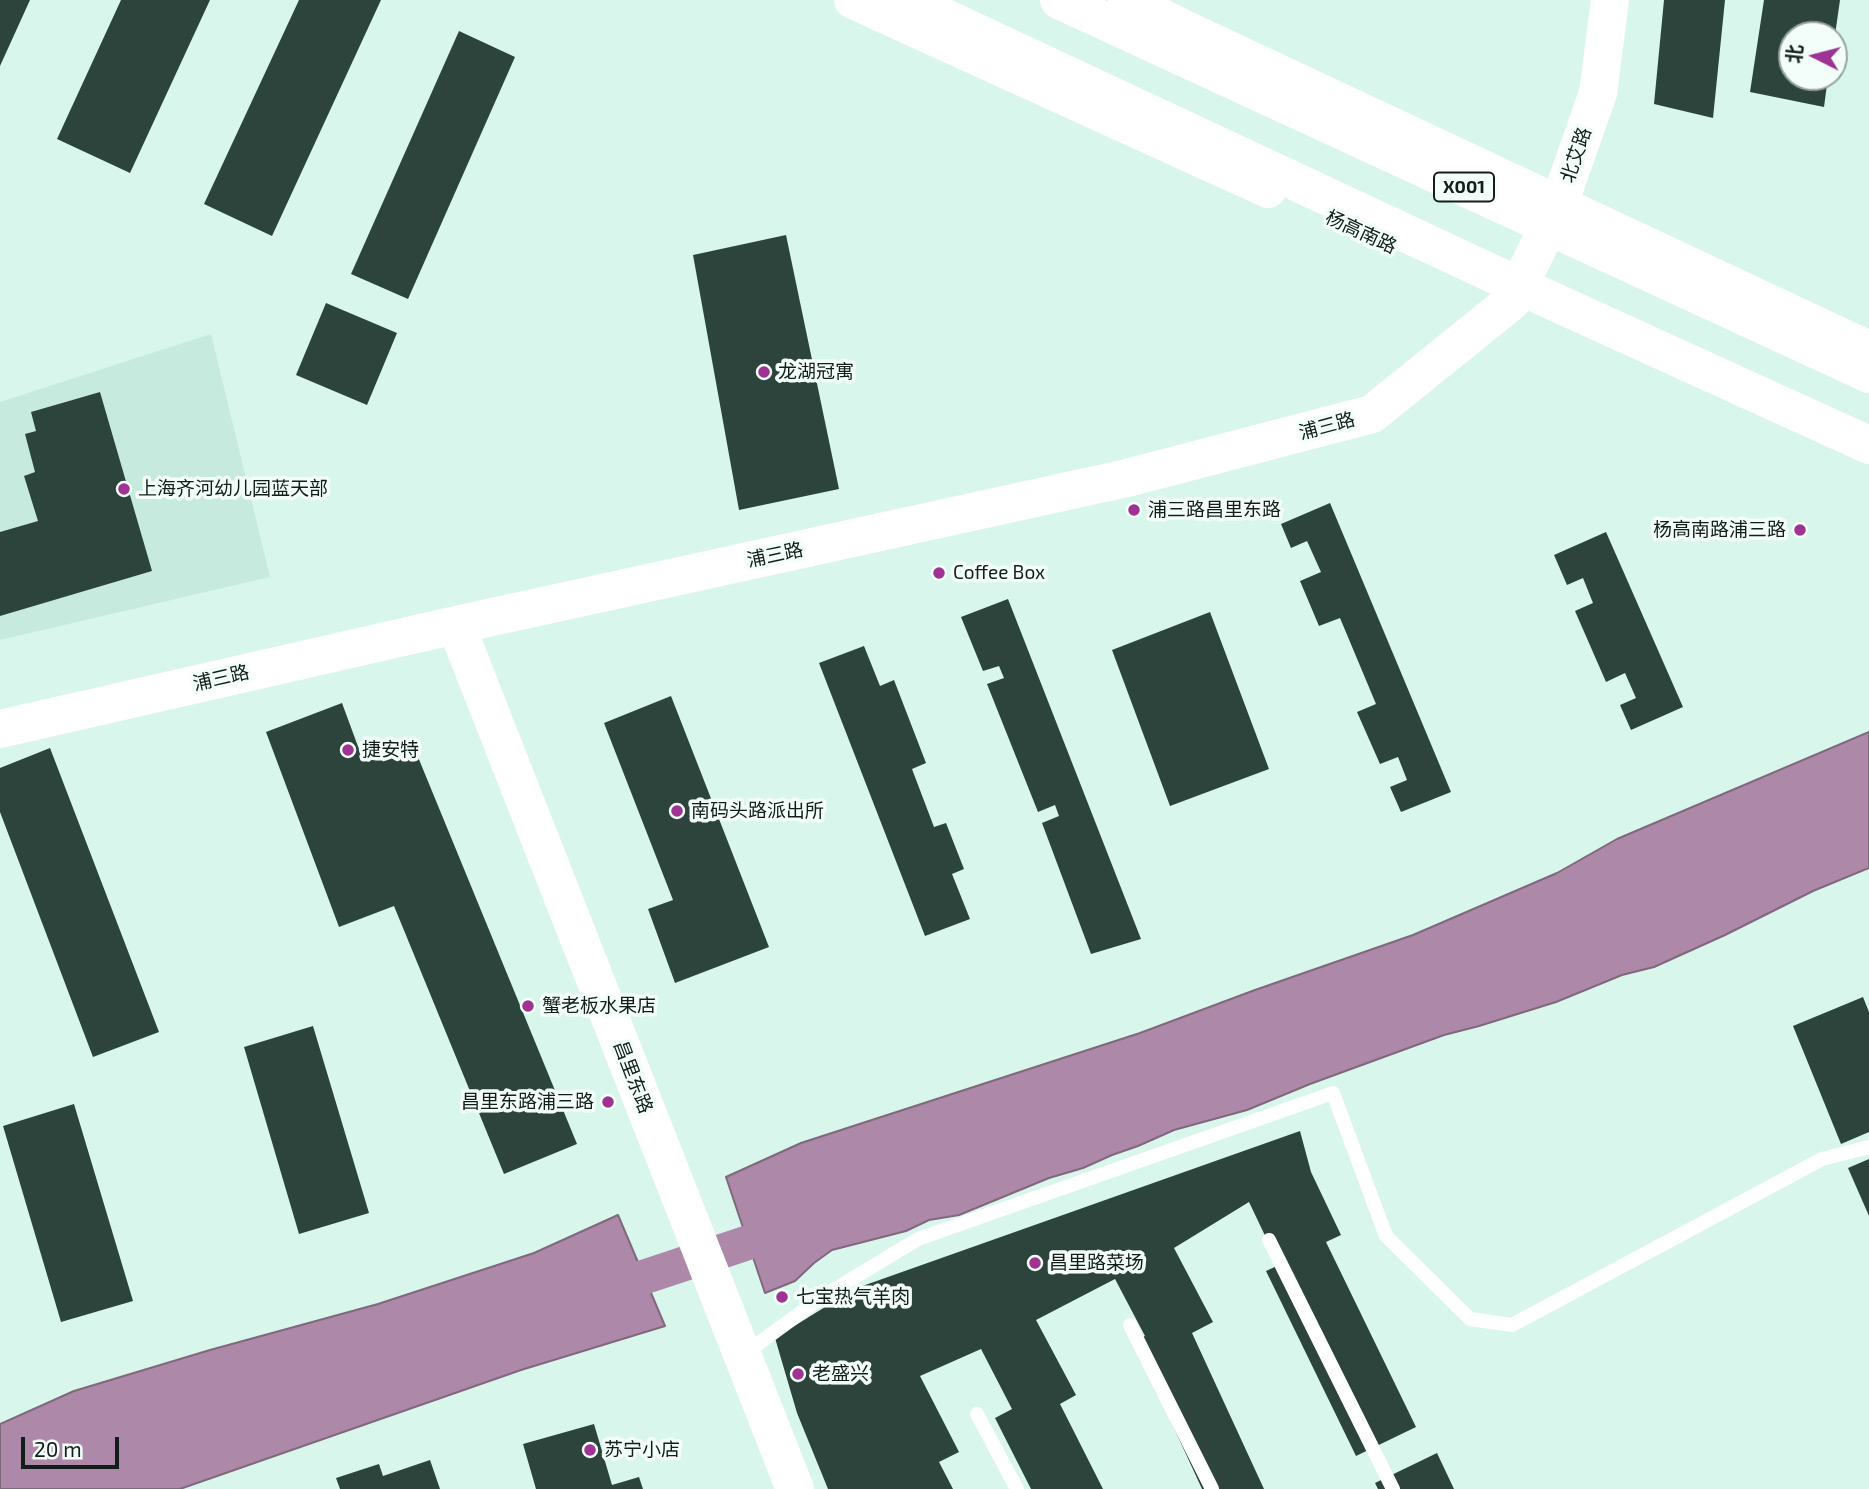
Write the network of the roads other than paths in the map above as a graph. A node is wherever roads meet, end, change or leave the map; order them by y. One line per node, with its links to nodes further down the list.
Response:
1 (853, 0): 7 (main road, 杨高南路)
2 (906, 0): 10 (main road, 杨高南路)
3 (1059, 0): 9 (main road, X001)
4 (1127, 0): 6 (main road, X001)
5 (1610, 0): 6 (main road, 北艾路)
6 (1559, 204): 7 (main road, 北艾路); 8 (main road, X001)
7 (1512, 301): 11 (main road, 杨高南路); 12 (main road, 浦三路)
8 (1869, 350)
9 (1869, 374)
10 (1869, 445)
11 (1869, 465)
12 (456, 625): 13 (main road, 浦三路); 17 (main road, 昌里东路)
13 (0, 729)
14 (1869, 1147): 17 (lane)
15 (1269, 1240): 22 (lane)
16 (1130, 1325): 21 (lane)
17 (736, 1340): 19 (main road, 昌里东路)
18 (976, 1414): 20 (lane)
19 (795, 1489)
20 (1017, 1489)
21 (1212, 1489)
22 (1393, 1489)

